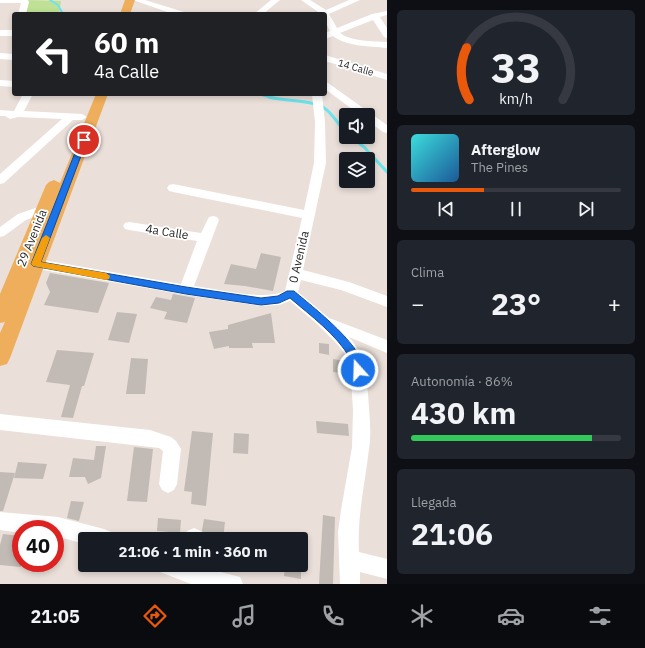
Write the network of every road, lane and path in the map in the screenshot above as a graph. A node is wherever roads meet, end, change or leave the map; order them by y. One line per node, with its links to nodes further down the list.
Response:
1 (130, 0): 8 (main road)
2 (137, 0): 9 (main road); 10 (street)
3 (276, 0): 11 (street)
4 (305, 0): 12 (street)
5 (356, 0): 13 (street)
6 (0, 1): 7 (street)
7 (22, 12)
8 (126, 12)
9 (133, 12)
10 (175, 12)
11 (261, 12)
12 (323, 12)
13 (327, 12)
14 (387, 13): 15 (street)
15 (376, 16): 19 (street); 21 (street)
16 (327, 17): 19 (street)
17 (0, 33): 18 (street)
18 (12, 33)
19 (336, 33): 20 (street); 22 (street)
20 (327, 35)
21 (387, 35)
22 (387, 45)
23 (0, 56): 24 (street)
24 (12, 57)
25 (327, 59): 26 (street, 14 Calle)
26 (387, 77)
27 (0, 83): 28 (street)
28 (12, 84)
29 (327, 86): 34 (street)
30 (27, 96): 36 (street)
31 (90, 96): 37 (main road, 29 Avenida)
32 (101, 96): 49 (main road, 29 Avenida)
33 (318, 96): 44 (street, 0 Avenida)
34 (357, 108)
35 (0, 113): 36 (street)
36 (17, 114): 37 (street); 39 (street)
37 (77, 117): 41 (street); 43 (main road, 29 Avenida)
38 (375, 121): 40 (street)
39 (0, 122)
40 (387, 130)
41 (0, 180)
42 (173, 188): 44 (street)
43 (44, 209): 47 (street); 49 (main road, 29 Avenida)
44 (308, 214): 50 (street, 0 Avenida)
45 (213, 220): 48 (street, 4a Calle)
46 (129, 226): 48 (street, 4a Calle)
47 (0, 232)
48 (204, 238): 51 (street, 4a Calle)
49 (29, 263): 51 (street); 54 (main road, 29 Avenida); 57 (main road, 29 Avenida)
50 (296, 273): 52 (street, 0 Avenida); 53 (street)
51 (186, 290): 52 (street)
52 (291, 294): 55 (street, 0 Avenida)
53 (387, 302)
54 (0, 316)
55 (322, 320): 56 (street); 62 (street, 0 Avenida)
56 (387, 347)
57 (0, 358)
58 (0, 422): 59 (street)
59 (168, 484)
60 (0, 521): 61 (street)
61 (78, 532)
62 (348, 559): 63 (street); 66 (street, 0 Avenida)
63 (387, 569)
64 (193, 572): 65 (street)
65 (233, 584)
66 (350, 584)

